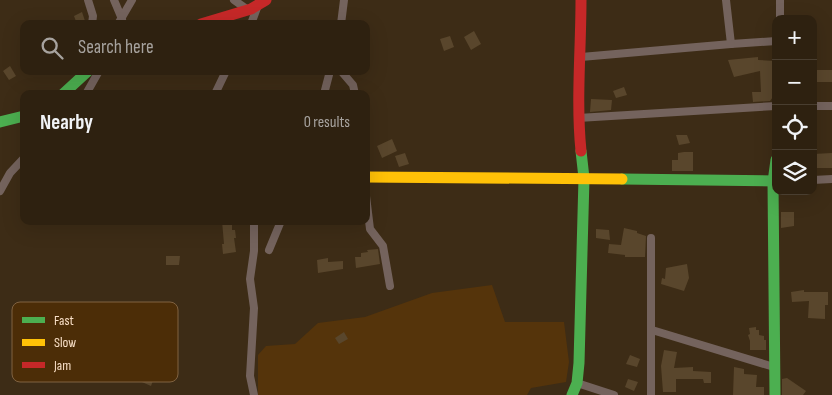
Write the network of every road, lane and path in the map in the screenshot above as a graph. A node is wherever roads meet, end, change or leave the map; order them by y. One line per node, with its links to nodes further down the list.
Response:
1 (88, 0): 11 (street)
2 (114, 0): 12 (street)
3 (132, 0): 13 (street)
4 (234, 0): 9 (street)
5 (344, 0): 16 (street)
6 (581, 0): 19 (street)
7 (726, 0): 18 (street)
8 (780, 0): 10 (street)
9 (257, 5): 14 (street); 15 (street)
10 (780, 15)
11 (92, 20)
12 (120, 20)
13 (121, 20)
14 (213, 20)
15 (252, 20)
16 (342, 20)
17 (772, 41): 18 (street)
18 (731, 44): 19 (street)
19 (581, 58): 34 (street)
20 (84, 75): 25 (street)
21 (96, 75): 26 (street)
22 (224, 75): 27 (street)
23 (329, 75): 28 (street)
24 (344, 75): 29 (street)
25 (67, 90)
26 (88, 90)
27 (217, 90)
28 (325, 90)
29 (354, 90)
30 (772, 106): 34 (street)
31 (817, 106): 32 (street)
32 (832, 106)
33 (20, 117): 35 (street)
34 (578, 118): 38 (street)
35 (0, 122)
36 (20, 162): 42 (street)
37 (370, 177): 38 (street)
38 (584, 178): 41 (street); 52 (street)
39 (817, 180): 40 (street)
40 (832, 180)
41 (772, 182)
42 (0, 190)
43 (774, 195): 51 (street)
44 (254, 225): 53 (street)
45 (279, 225): 48 (street)
46 (370, 225): 49 (street)
47 (651, 238): 50 (street)
48 (269, 250)
49 (390, 286)
50 (652, 330): 51 (street); 56 (street)
51 (774, 367): 57 (street)
52 (577, 384): 54 (street); 55 (street)
53 (254, 395)
54 (572, 395)
55 (614, 395)
56 (651, 395)
57 (775, 395)

